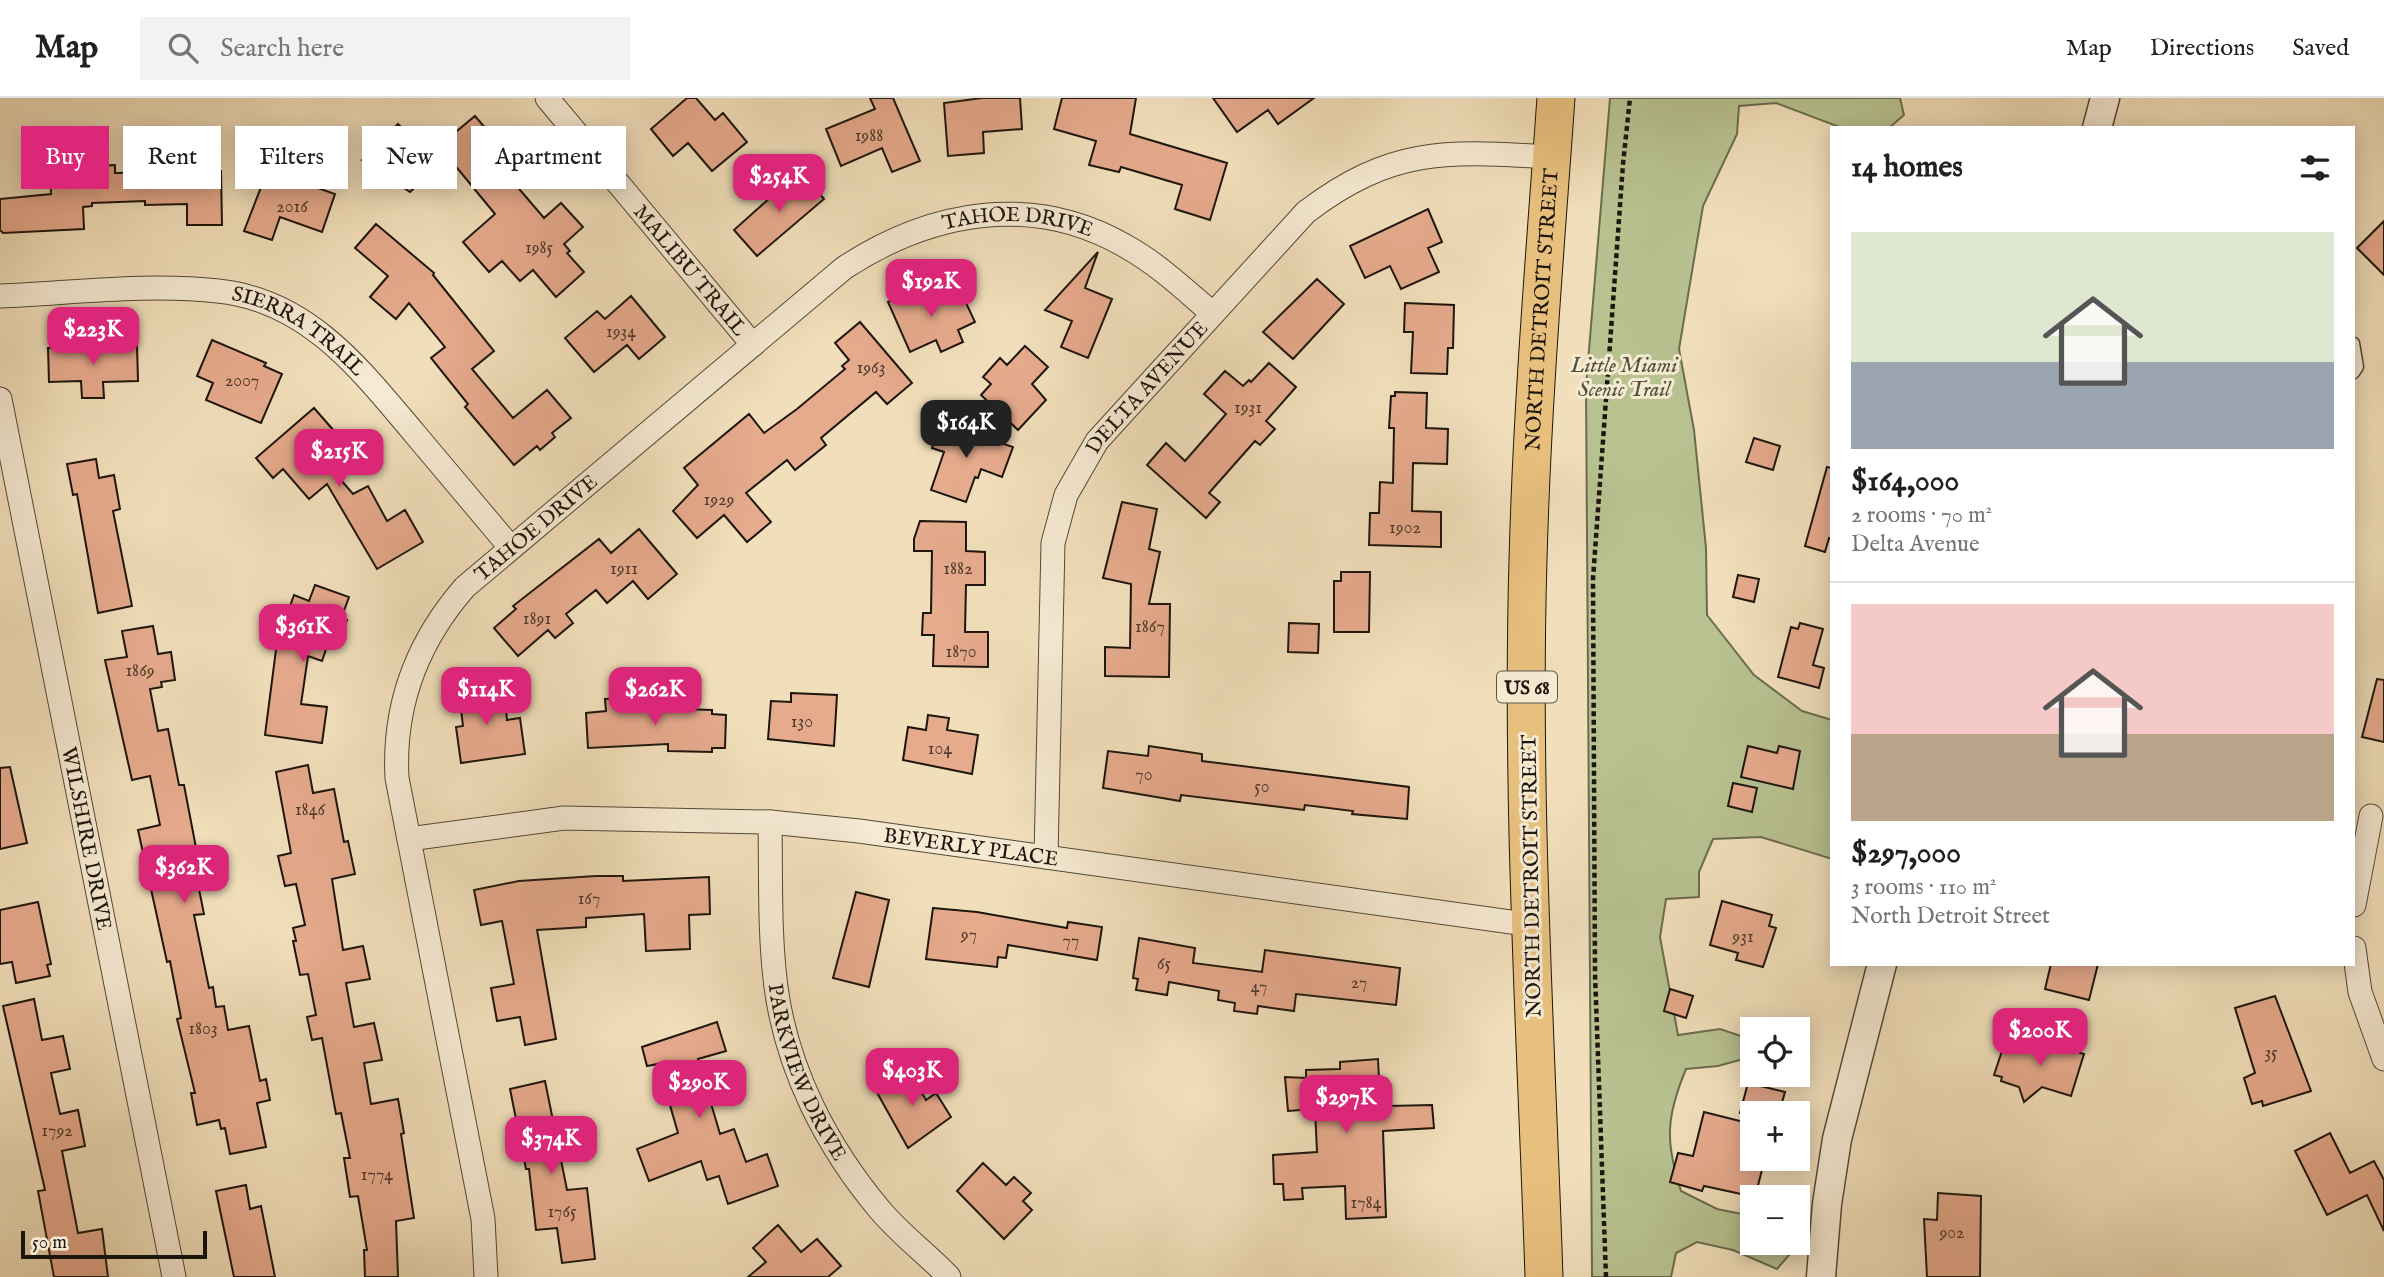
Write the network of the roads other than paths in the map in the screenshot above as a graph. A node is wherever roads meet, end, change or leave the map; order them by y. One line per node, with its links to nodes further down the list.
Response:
1 (547, 98): 8 (street, MALIBU TRAIL)
2 (1556, 98): 5 (highway, NORTH DETROIT STREET / US 68)
3 (2105, 98): 4 (street)
4 (2098, 126)
5 (1552, 157): 7 (street, DELTA AVENUE); 18 (highway, NORTH DETROIT STREET / US 68)
6 (0, 296): 12 (street, SIERRA TRAIL)
7 (1212, 313): 8 (street, TAHOE DRIVE); 16 (street, DELTA AVENUE)
8 (753, 345): 12 (street, TAHOE DRIVE)
9 (2355, 349): 10 (lane)
10 (2355, 371)
11 (0, 399): 22 (street, WILSHIRE DRIVE)
12 (510, 548): 15 (street, TAHOE DRIVE)
13 (2370, 816): 17 (street)
14 (770, 822): 15 (street, BEVERLY PLACE); 16 (street, BEVERLY PLACE); 24 (street, PARKVIEW DRIVE)
15 (409, 839): 23 (street, TAHOE DRIVE)
16 (1046, 857): 18 (street, BEVERLY PLACE)
17 (2355, 899)
18 (1532, 925): 25 (highway, NORTH DETROIT STREET / US 68)
19 (2355, 955): 21 (street)
20 (1881, 966): 26 (street)
21 (2384, 1059)
22 (174, 1277)
23 (486, 1277)
24 (949, 1277)
25 (1544, 1277)
26 (1821, 1277)

